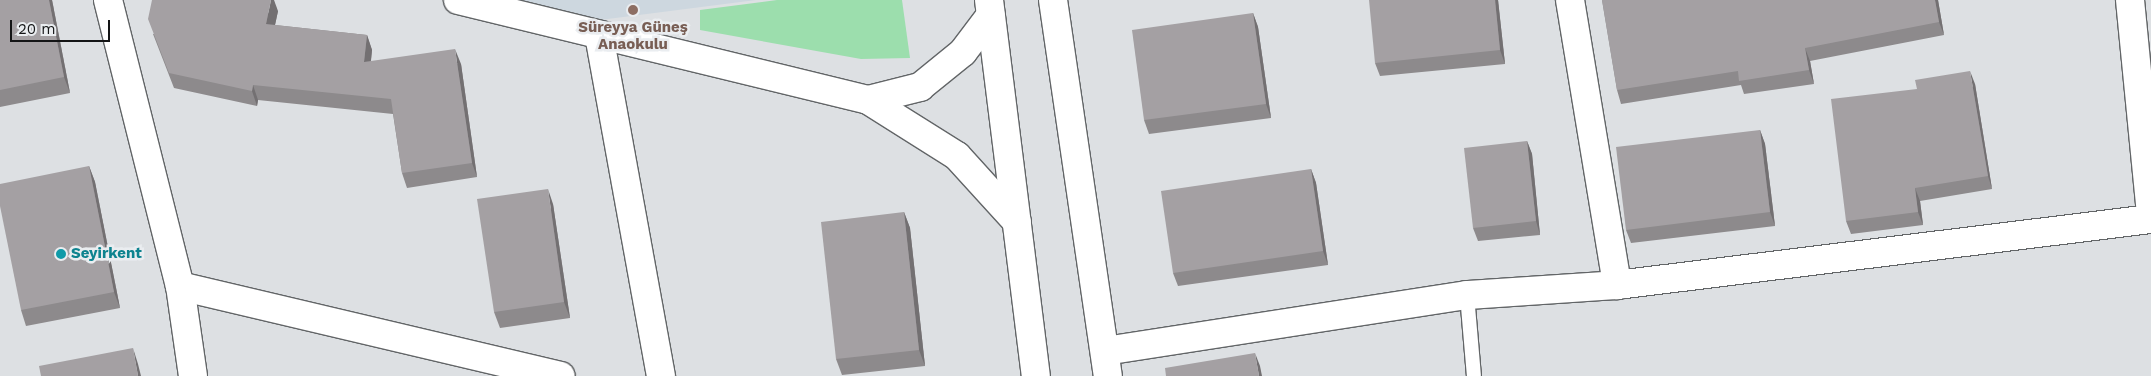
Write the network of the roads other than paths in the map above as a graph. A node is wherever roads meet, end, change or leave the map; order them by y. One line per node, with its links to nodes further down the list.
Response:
1 (108, 0): 13 (street)
2 (458, 0): 7 (street)
3 (1053, 0): 15 (street)
4 (1570, 0): 12 (street)
5 (2130, 0): 9 (street)
6 (990, 8): 8 (street); 11 (street)
7 (599, 35): 8 (street); 18 (street)
8 (868, 100): 11 (street)
9 (2151, 213)
10 (2151, 219): 12 (street)
11 (1017, 222): 19 (street)
12 (1617, 285): 14 (street)
13 (180, 286): 16 (street); 17 (street)
14 (1467, 296): 15 (street); 20 (lane)
15 (1107, 364)
16 (194, 376)
17 (560, 376)
18 (661, 376)
19 (1036, 376)
20 (1474, 376)

